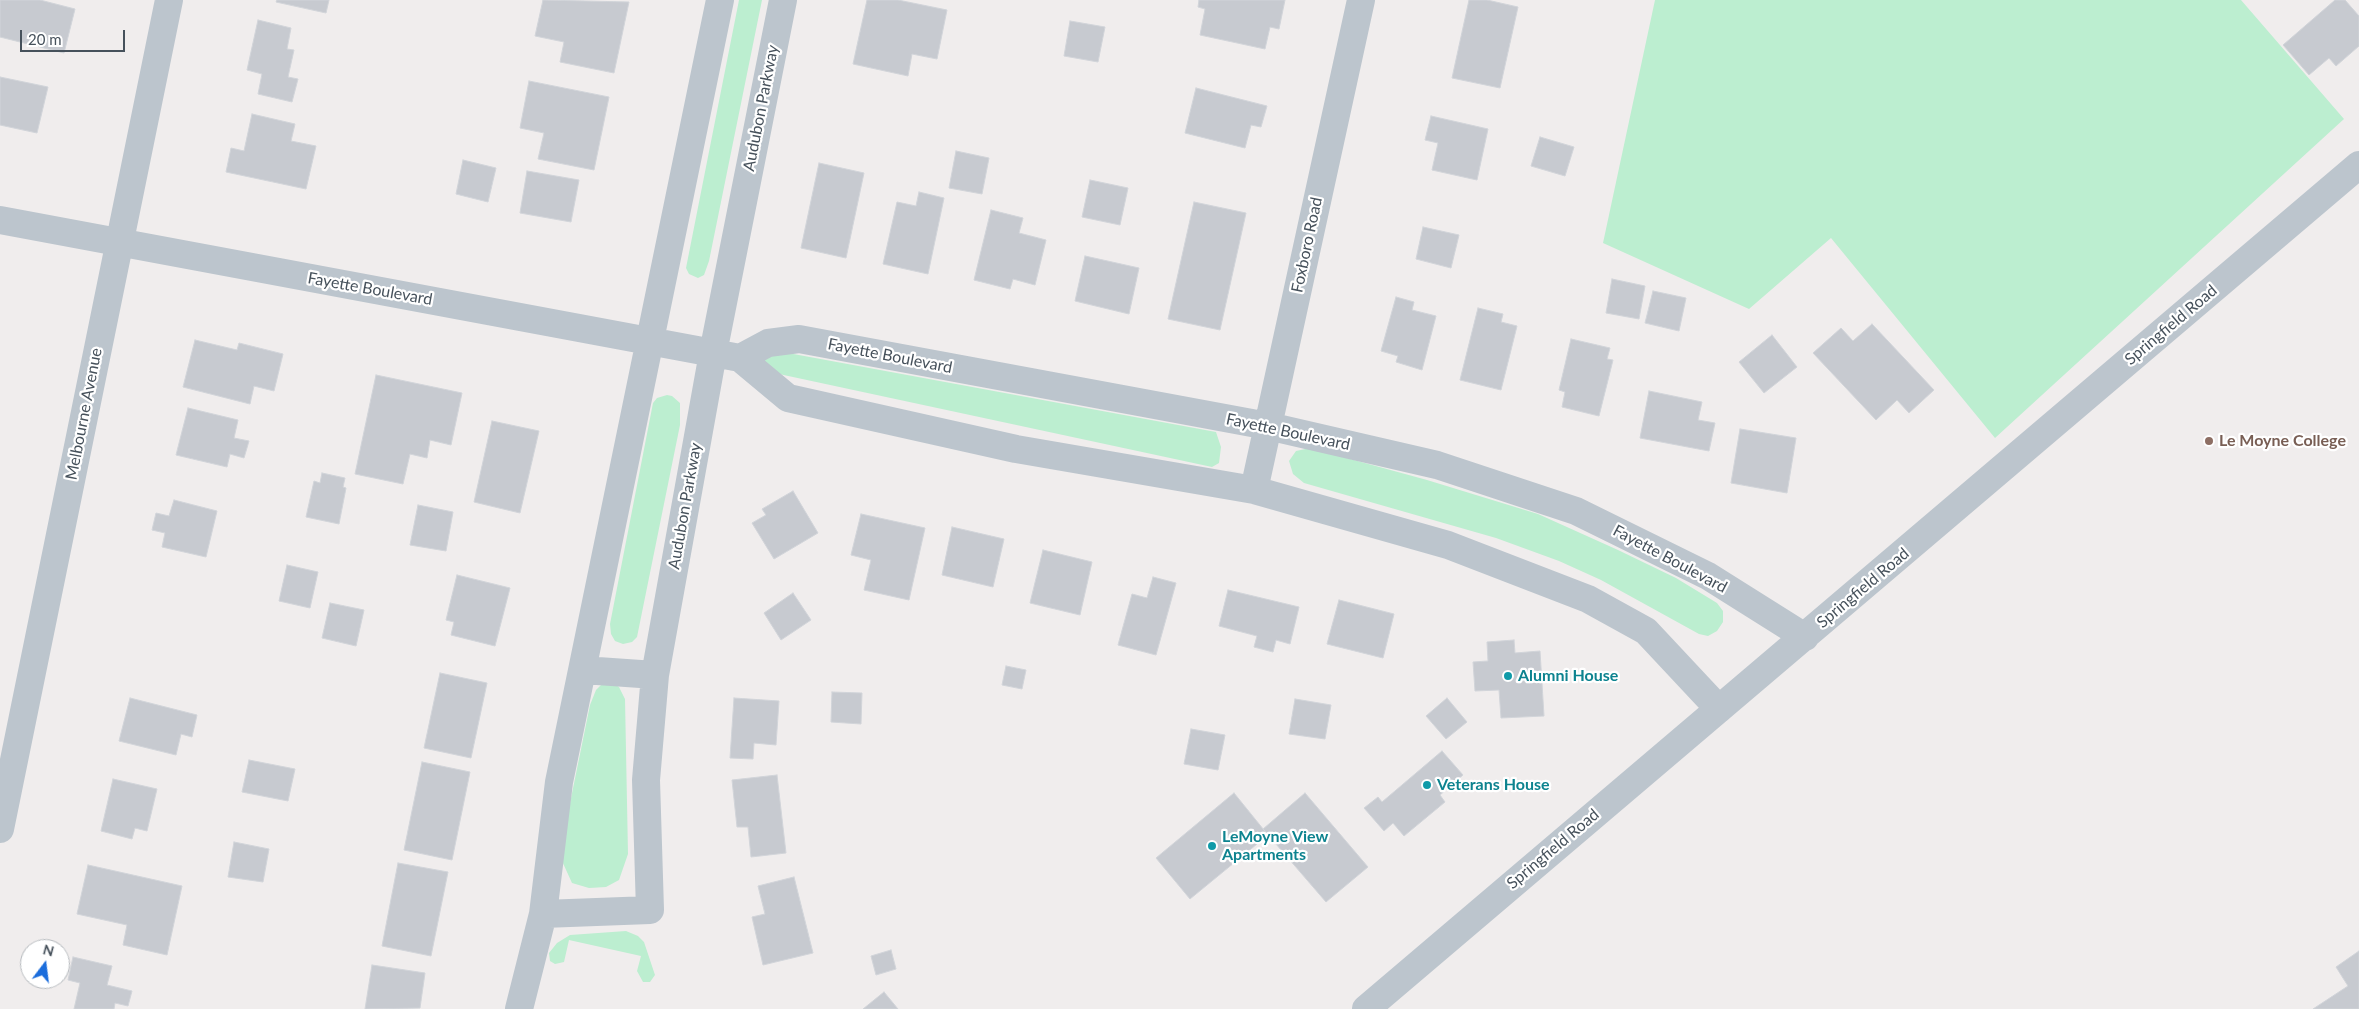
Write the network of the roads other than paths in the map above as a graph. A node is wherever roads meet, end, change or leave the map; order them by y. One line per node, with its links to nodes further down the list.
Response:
1 (168, 0): 7 (street, Melbourne Avenue)
2 (720, 0): 8 (street)
3 (783, 0): 9 (street, Audubon Parkway)
4 (1361, 0): 11 (street, Foxboro Road)
5 (2359, 166): 13 (street, Springfield Road)
6 (0, 220): 7 (street, Fayette Boulevard)
7 (118, 243): 8 (street, Fayette Boulevard); 17 (street, Melbourne Avenue)
8 (651, 341): 9 (street, Fayette Boulevard); 14 (street)
9 (713, 353): 10 (street, Fayette Boulevard); 15 (street, Audubon Parkway)
10 (740, 358): 11 (street, Fayette Boulevard); 12 (street, Fayette Boulevard)
11 (1268, 426): 12 (street, Foxboro Road); 13 (street, Fayette Boulevard)
12 (1254, 490): 16 (street, Fayette Boulevard)
13 (1805, 637): 16 (street, Springfield Road)
14 (583, 670): 15 (street); 18 (street)
15 (655, 675): 18 (street, Audubon Parkway)
16 (1719, 709): 20 (street, Springfield Road)
17 (0, 829)
18 (543, 914): 19 (street)
19 (519, 1009)
20 (1366, 1009)

